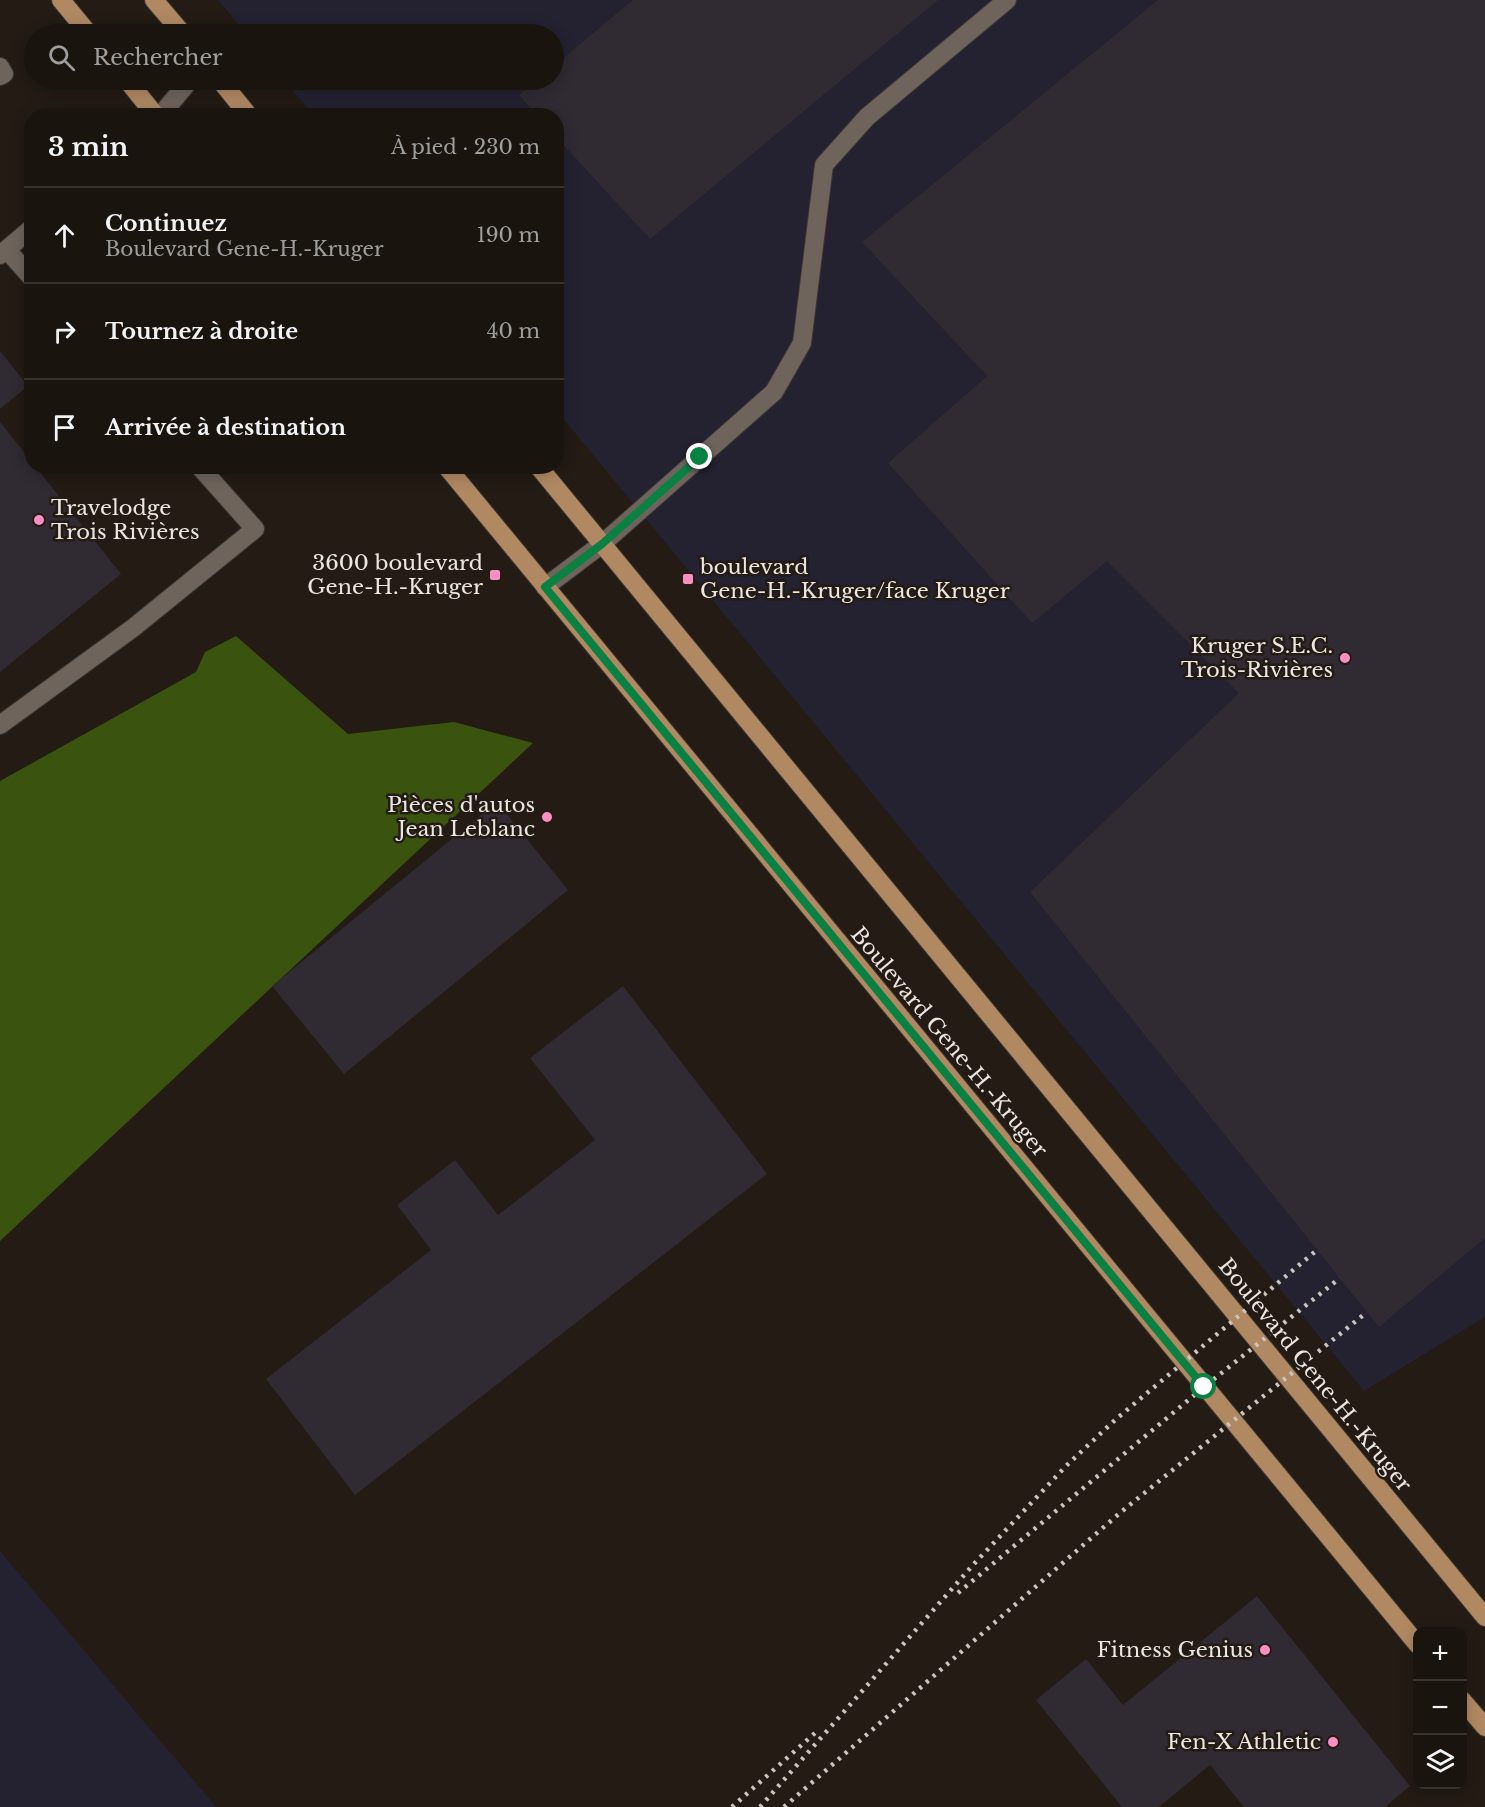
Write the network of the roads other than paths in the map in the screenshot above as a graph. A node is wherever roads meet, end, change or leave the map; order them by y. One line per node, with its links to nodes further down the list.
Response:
1 (61, 0): 4 (main road)
2 (154, 0): 5 (main road)
3 (1007, 0): 20 (lane)
4 (81, 24)
5 (174, 24)
6 (0, 67): 7 (lane)
7 (0, 76)
8 (135, 90): 11 (main road)
9 (181, 90): 12 (lane)
10 (228, 90): 13 (main road)
11 (151, 108)
12 (165, 108)
13 (243, 108)
14 (24, 235): 15 (lane)
15 (3, 252): 16 (lane)
16 (24, 271)
17 (206, 474): 22 (lane)
18 (453, 474): 21 (main road, Boulevard Gene-H.-Kruger)
19 (545, 474): 20 (main road, Boulevard Gene-H.-Kruger)
20 (602, 544): 21 (lane); 23 (main road, Boulevard Gene-H.-Kruger)
21 (545, 587): 24 (main road, Boulevard Gene-H.-Kruger)
22 (0, 725)
23 (1485, 1617)
24 (1413, 1639)
25 (1467, 1706): 26 (main road)
26 (1485, 1727)

